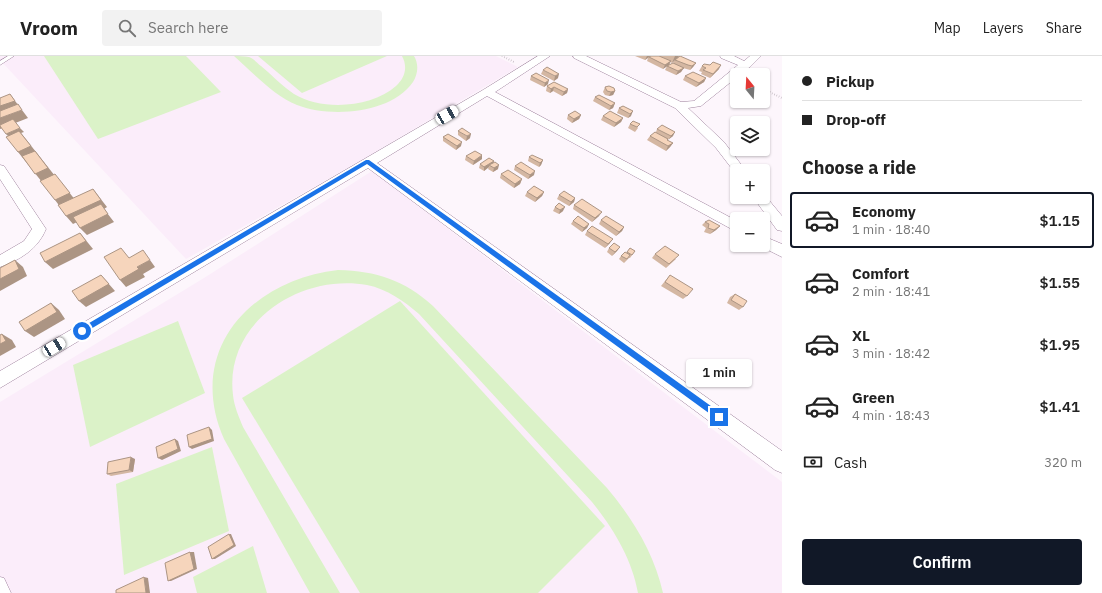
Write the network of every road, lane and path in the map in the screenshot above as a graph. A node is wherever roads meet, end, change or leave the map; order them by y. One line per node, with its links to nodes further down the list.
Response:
1 (11, 56): 6 (lane)
2 (544, 56): 8 (street)
3 (578, 56): 11 (street)
4 (725, 56): 7 (street)
5 (756, 56): 7 (street)
6 (0, 64)
7 (746, 64): 11 (street)
8 (487, 92): 12 (street); 16 (street)
9 (770, 92): 10 (path)
10 (782, 98)
11 (679, 106): 13 (street)
12 (368, 162): 21 (street); 22 (street)
13 (735, 164)
14 (0, 169): 20 (street)
15 (765, 204): 17 (street)
16 (730, 223)
17 (782, 226)
18 (770, 245): 19 (street)
19 (782, 251)
20 (0, 261)
21 (0, 380)
22 (782, 462)
23 (0, 582): 24 (lane)
24 (6, 593)

